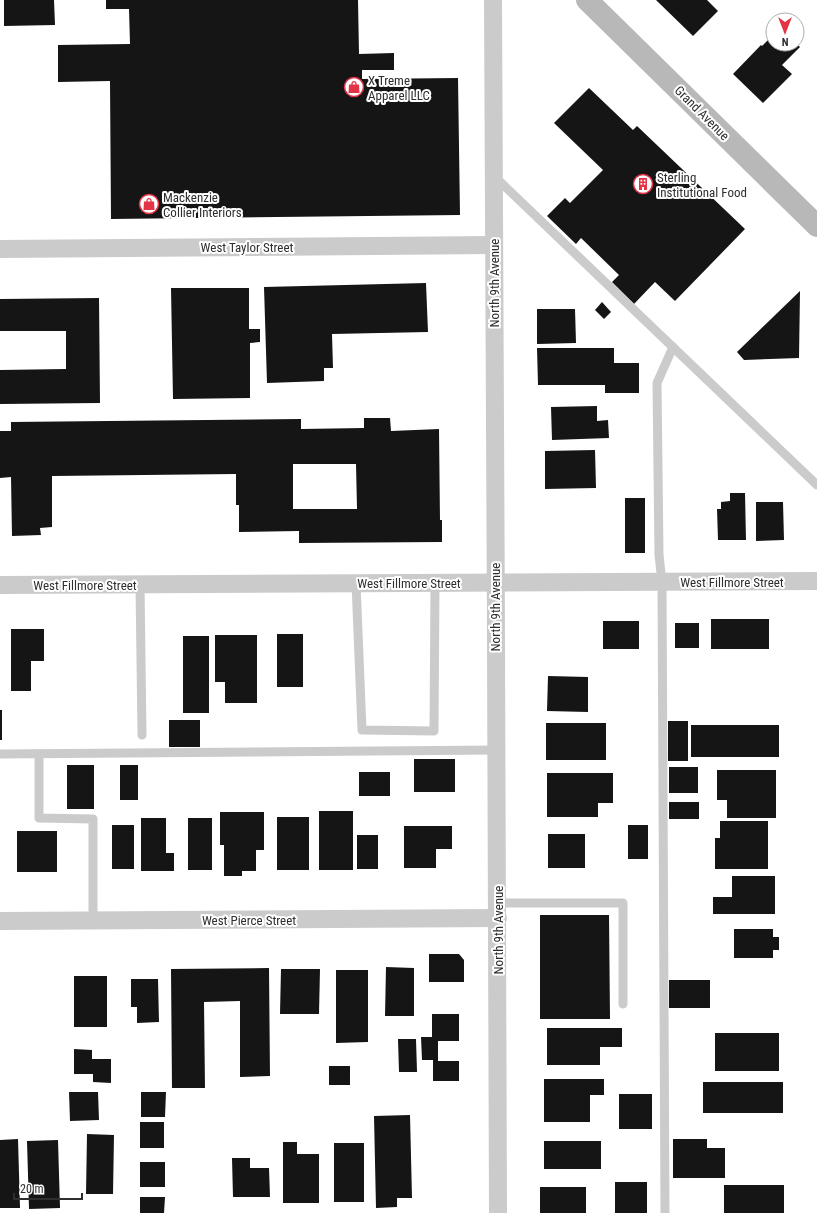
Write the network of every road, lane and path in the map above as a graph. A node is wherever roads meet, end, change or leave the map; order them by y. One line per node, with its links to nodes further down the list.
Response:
1 (493, 0): 3 (street, North 9th Avenue)
2 (587, 0): 4 (main road, Grand Avenue)
3 (493, 175): 5 (street, North 9th Avenue); 7 (lane)
4 (817, 226)
5 (494, 245): 6 (street, West Taylor Street); 10 (street, North 9th Avenue)
6 (0, 248)
7 (673, 347): 8 (lane); 11 (lane)
8 (817, 486)
9 (817, 581): 11 (street, West Fillmore Street)
10 (495, 582): 11 (street, West Fillmore Street); 13 (street, West Fillmore Street); 17 (street, North 9th Avenue)
11 (662, 582): 25 (lane)
12 (356, 583): 13 (street, West Fillmore Street); 13 (lane); 15 (street, West Fillmore Street)
13 (435, 583)
14 (0, 585): 15 (street, West Fillmore Street)
15 (140, 585): 16 (lane)
16 (142, 735)
17 (496, 750): 19 (lane); 20 (street, North 9th Avenue)
18 (0, 754): 19 (lane)
19 (39, 754): 21 (lane)
20 (498, 911): 21 (street, West Pierce Street); 23 (lane); 24 (street, North 9th Avenue)
21 (93, 920): 22 (street, West Pierce Street)
22 (0, 921)
23 (623, 1004)
24 (498, 1213)
25 (665, 1213)

